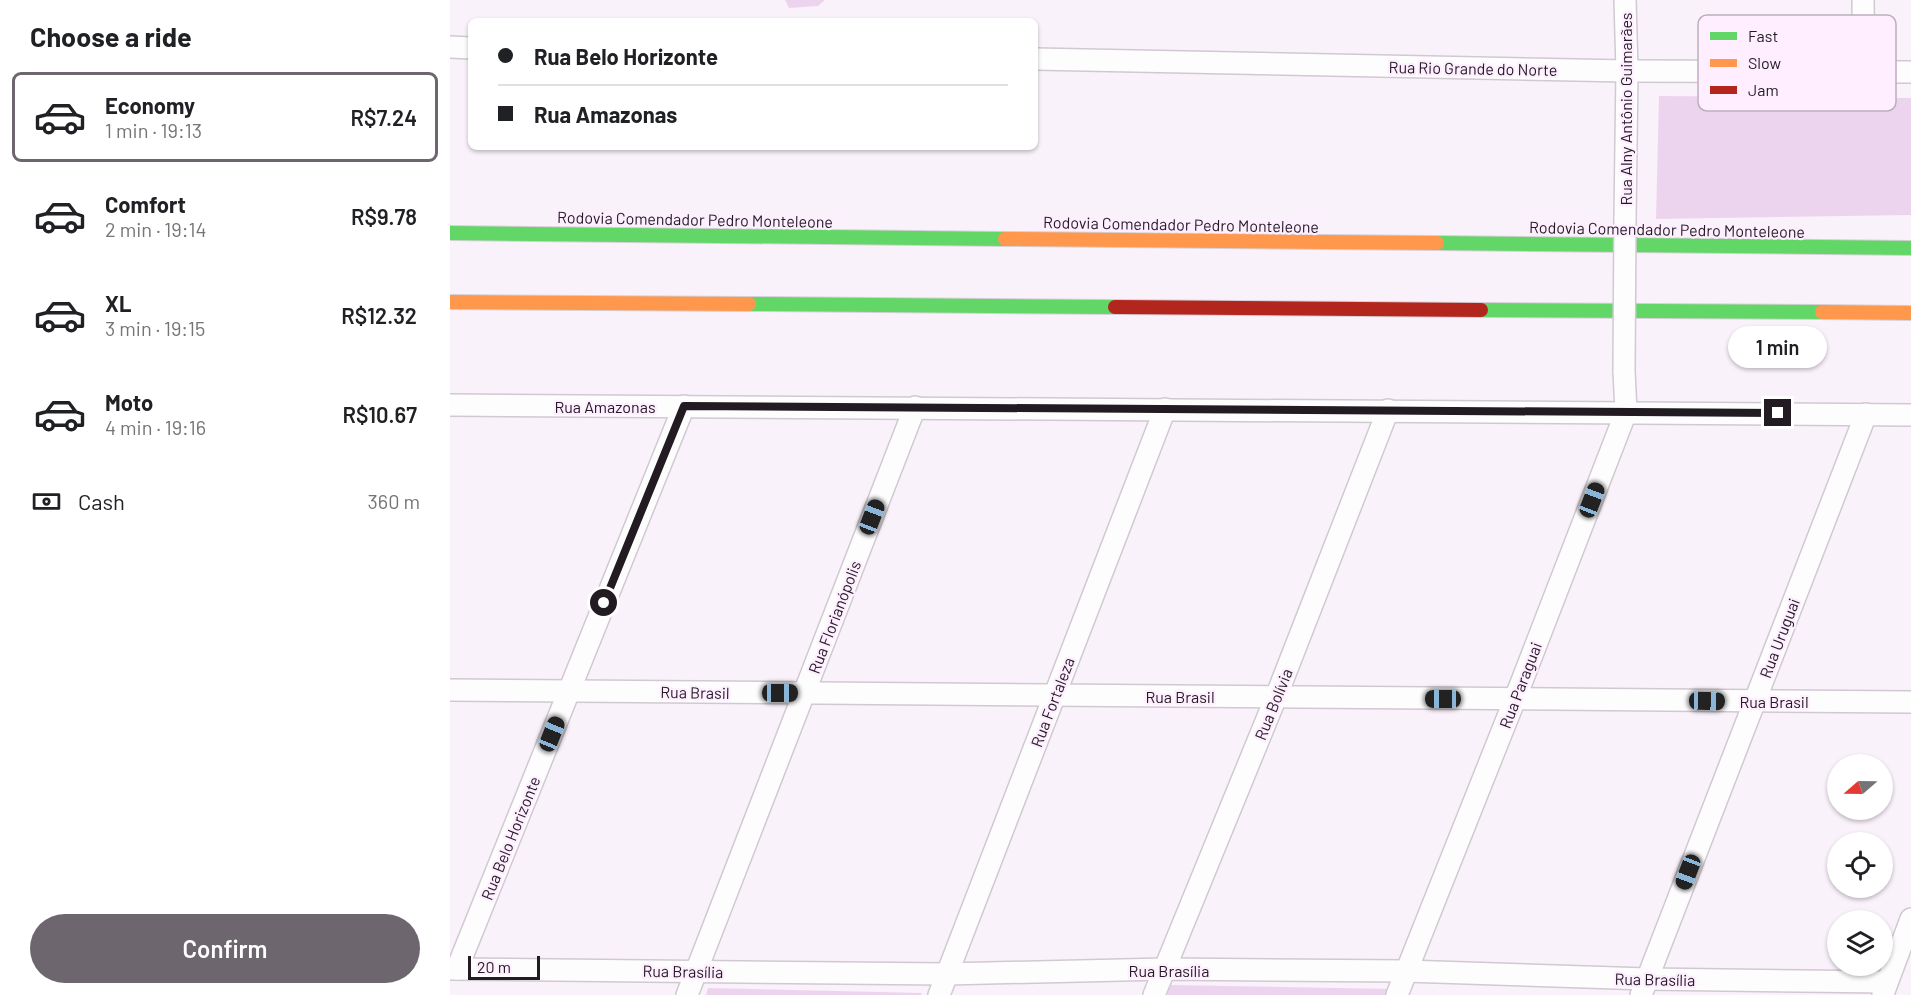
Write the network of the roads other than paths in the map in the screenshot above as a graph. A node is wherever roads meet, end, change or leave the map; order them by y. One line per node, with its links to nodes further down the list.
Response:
1 (1625, 0): 7 (street, Rua Alny Antônio Guimarães)
2 (1863, 0): 3 (street)
3 (1863, 15)
4 (450, 47): 5 (street)
5 (468, 48)
6 (1038, 59): 7 (street, Rua Rio Grande do Norte)
7 (1627, 70): 8 (street, Rua Rio Grande do Norte); 13 (street, Rua Alny Antônio Guimarães, bridge)
8 (1698, 71)
9 (450, 233): 10 (main road, Rodovia Comendador Pedro Monteleone)
10 (1911, 248)
11 (450, 302): 12 (main road)
12 (1911, 313)
13 (1624, 371): 19 (street, Rua Paraguai)
14 (450, 406): 15 (street, Rua Amazonas)
15 (684, 406): 16 (street, Rua Amazonas); 23 (street, Rua Belo Horizonte)
16 (915, 407): 17 (street, Rua Amazonas); 24 (street, Rua Florianópolis)
17 (1165, 409): 18 (street, Rua Amazonas); 25 (street, Rua Fortaleza)
18 (1388, 410): 19 (street, Rua Amazonas); 26 (street, Rua Bolívia)
19 (1626, 411): 20 (street, Rua Amazonas); 27 (street, Rua Paraguai)
20 (1866, 414): 21 (street, Rua Amazonas); 28 (street, Rua Uruguai)
21 (1911, 415)
22 (450, 690): 23 (street, Rua Brasil)
23 (569, 691): 24 (street, Rua Brasil); 31 (street, Rua Belo Horizonte)
24 (804, 693): 25 (street, Rua Brasil); 33 (street, Rua Florianópolis)
25 (1054, 696): 26 (street, Rua Brasil); 35 (street, Rua Fortaleza)
26 (1276, 697): 27 (street, Rua Brasil); 32 (street, Rua Bolívia)
27 (1515, 699): 28 (street, Rua Brasil); 34 (street, Rua Paraguai)
28 (1755, 701): 29 (street, Rua Brasil); 36 (street, Rua Uruguai)
29 (1911, 702)
30 (1911, 919): 37 (street)
31 (454, 969): 33 (street, Rua Brasília)
32 (1164, 969): 34 (street, Rua Brasília); 35 (street, Rua Brasília); 40 (street, Rua Bolívia)
33 (696, 971): 35 (street, Rua Brasília); 38 (street, Rua Florianópolis)
34 (1406, 971): 36 (street, Rua Brasília); 41 (street, Rua Paraguai)
35 (947, 974): 39 (street, Rua Fortaleza)
36 (1644, 987): 37 (street, Rua Brasília)
37 (1885, 988)
38 (687, 995)
39 (939, 995)
40 (1154, 995)
41 (1397, 995)

